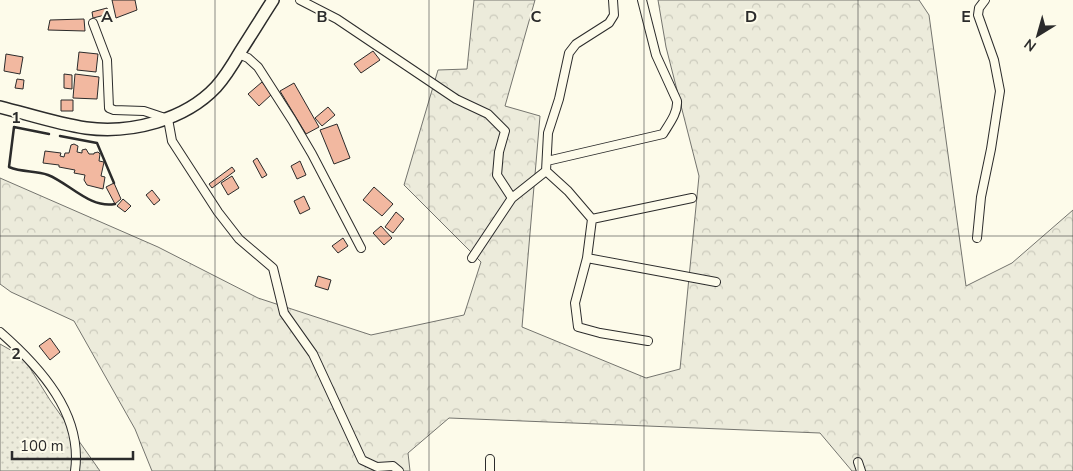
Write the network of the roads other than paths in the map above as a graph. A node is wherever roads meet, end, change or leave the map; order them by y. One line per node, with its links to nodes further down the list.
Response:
1 (273, 0): 7 (main road)
2 (300, 0): 12 (street)
3 (613, 0): 10 (street)
4 (642, 0): 10 (street)
5 (985, 0): 15 (street)
6 (93, 23): 9 (street)
7 (239, 54): 9 (main road); 16 (street)
8 (0, 107): 9 (main road)
9 (168, 119): 25 (street)
10 (547, 161): 11 (street)
11 (546, 171): 12 (street); 14 (street)
12 (512, 198): 17 (street)
13 (692, 198): 14 (street)
14 (592, 219): 18 (street)
15 (977, 238)
16 (361, 248)
17 (472, 258)
18 (587, 258): 19 (street); 21 (street)
19 (716, 282)
20 (0, 332): 24 (street)
21 (648, 341)
22 (490, 459): 26 (street)
23 (858, 462): 27 (street)
24 (75, 471)
25 (398, 471)
26 (490, 471)
27 (861, 471)

